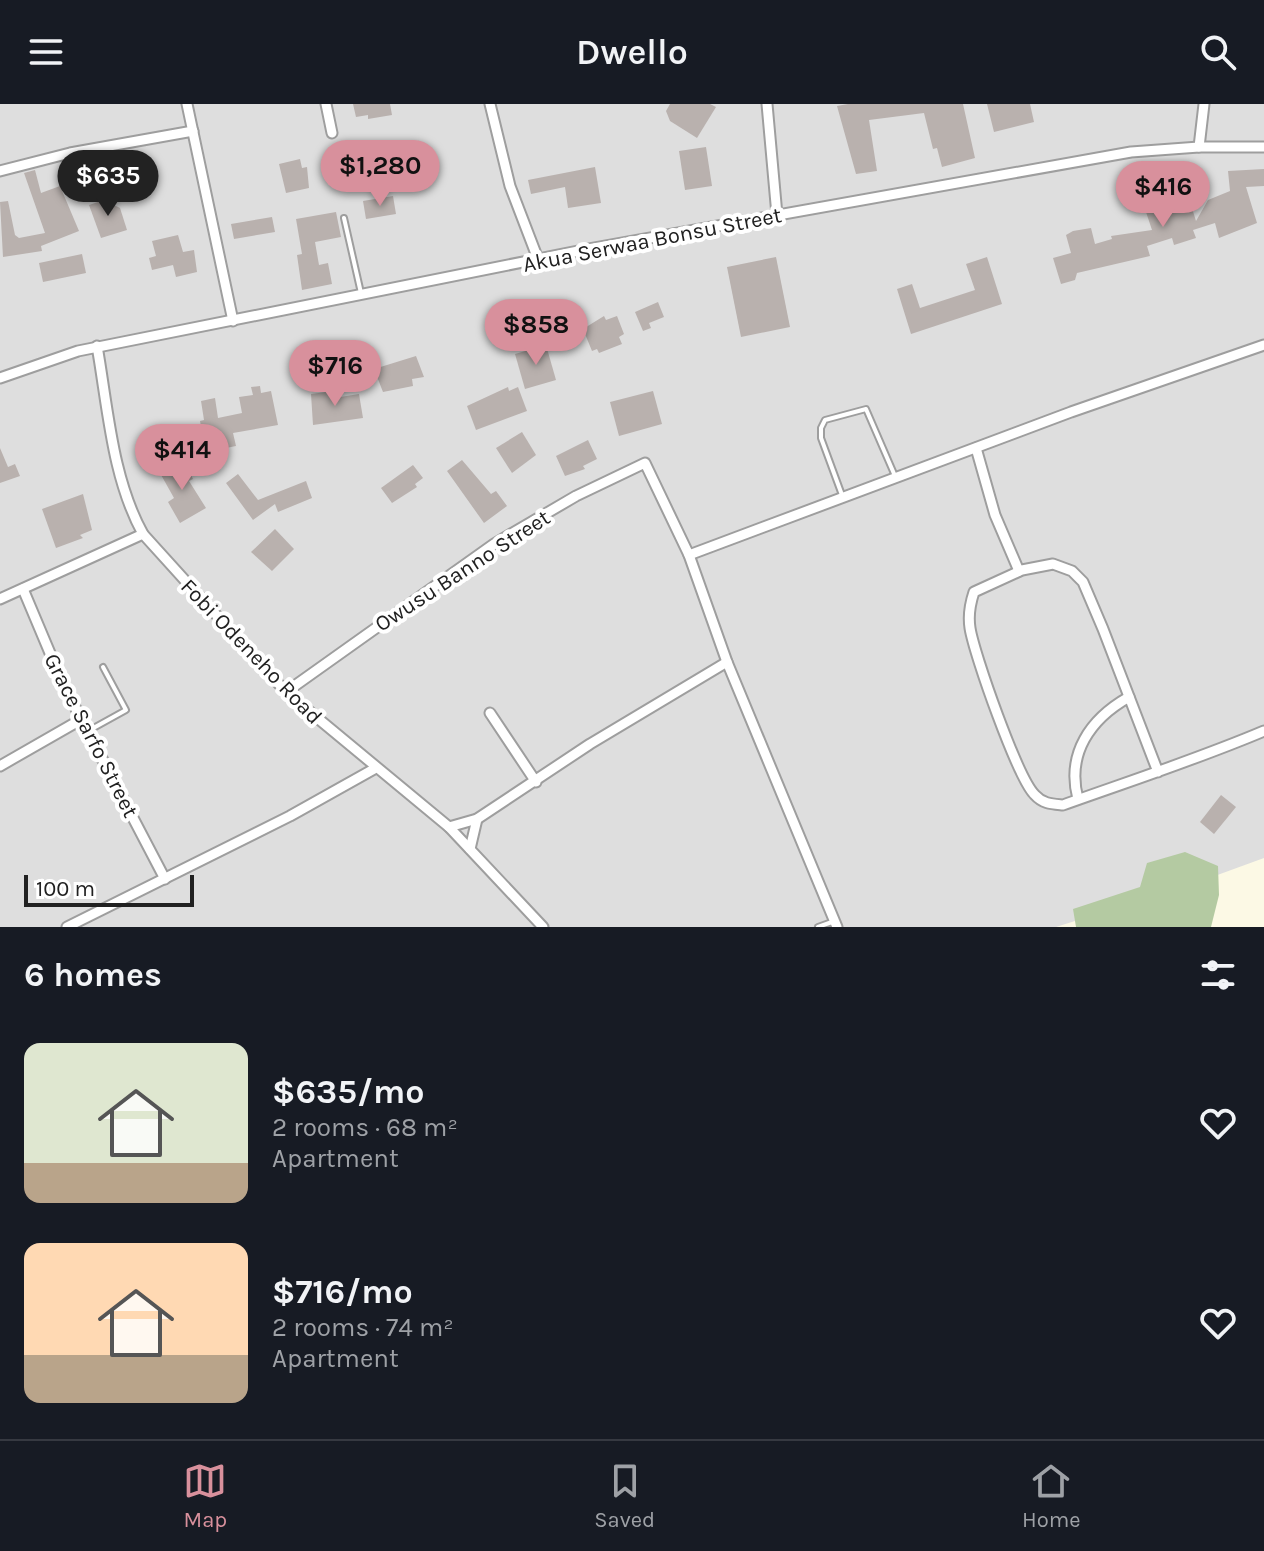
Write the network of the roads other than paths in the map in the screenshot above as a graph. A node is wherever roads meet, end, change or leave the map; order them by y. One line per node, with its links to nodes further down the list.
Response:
1 (187, 104): 6 (street)
2 (326, 104): 7 (street)
3 (490, 104): 13 (street)
4 (767, 104): 11 (street)
5 (1204, 104): 8 (street)
6 (193, 131): 10 (street); 15 (street)
7 (332, 133)
8 (1199, 147): 9 (street, Akua Serwaa Bonsu Street); 11 (street, Akua Serwaa Bonsu Street)
9 (1264, 147)
10 (0, 171)
11 (777, 215): 13 (street, Akua Serwaa Bonsu Street)
12 (344, 218): 14 (lane)
13 (538, 259): 14 (street, Akua Serwaa Bonsu Street)
14 (361, 295): 15 (street, Akua Serwaa Bonsu Street)
15 (233, 321): 17 (street, Akua Serwaa Bonsu Street)
16 (1264, 345): 19 (street)
17 (97, 346): 18 (street, Akua Serwaa Bonsu Street); 22 (street, Fobi Odeneho Road)
18 (0, 378)
19 (976, 448): 20 (street); 24 (street)
20 (896, 478): 21 (street); 21 (lane)
21 (843, 498): 23 (street)
22 (143, 534): 25 (street); 29 (street, Fobi Odeneho Road)
23 (689, 555): 27 (street); 29 (street, Owusu Banno Street)
24 (1019, 571): 30 (street); 39 (street)
25 (23, 589): 26 (street); 32 (street, Grace Sarfo Street)
26 (0, 599)
27 (727, 662): 38 (street); 44 (street)
28 (103, 667): 33 (lane)
29 (286, 692): 36 (street, Fobi Odeneho Road)
30 (1129, 697): 37 (street); 39 (street)
31 (490, 713): 38 (street)
32 (82, 719): 33 (street, Grace Sarfo Street); 35 (street)
33 (88, 731): 43 (street, Grace Sarfo Street)
34 (1264, 731): 37 (street)
35 (0, 766)
36 (374, 769): 41 (street, Fobi Odeneho Road); 43 (street)
37 (1158, 772): 39 (street)
38 (536, 782): 40 (street)
39 (1078, 799)
40 (477, 819): 41 (street); 42 (street)
41 (449, 827): 42 (street, Fobi Odeneho Road)
42 (470, 849): 45 (street, Fobi Odeneho Road)
43 (165, 879): 46 (street)
44 (836, 924): 47 (lane)
45 (537, 925)
46 (67, 927)
47 (818, 927)

